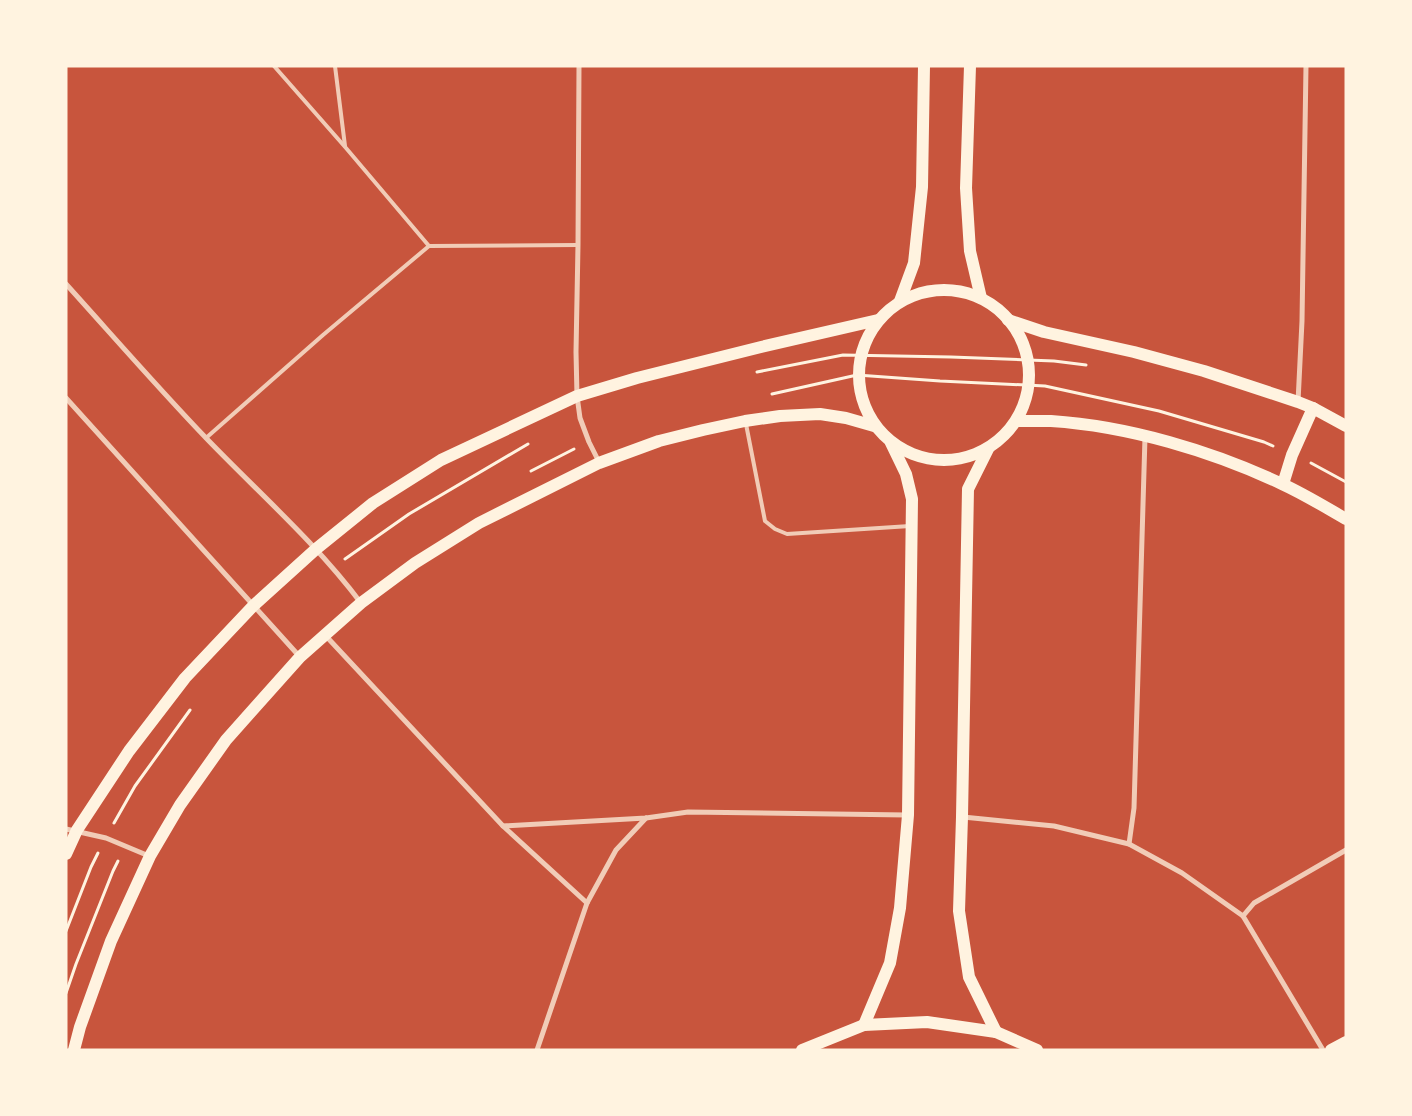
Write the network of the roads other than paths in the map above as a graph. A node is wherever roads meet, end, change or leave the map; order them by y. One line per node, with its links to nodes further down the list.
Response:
1 (274, 66): 7 (lane)
2 (335, 66): 7 (lane)
3 (579, 66): 8 (street)
4 (924, 66): 12 (main road)
5 (970, 66): 11 (main road)
6 (1306, 66): 17 (street)
7 (346, 148): 9 (lane)
8 (578, 245): 9 (lane); 15 (street)
9 (429, 246): 24 (lane)
10 (66, 284): 24 (street)
11 (981, 298): 12 (main road); 14 (main road)
12 (900, 301): 13 (main road)
13 (878, 320): 15 (main road); 21 (main road)
14 (1008, 320): 17 (main road); 20 (main road)
15 (577, 396): 27 (street); 31 (main road)
16 (66, 398): 33 (street)
17 (1298, 402): 18 (main road)
18 (1313, 408): 22 (main road); 28 (main road)
19 (745, 421): 21 (main road); 27 (main road); 30 (lane)
20 (1017, 421): 23 (main road); 26 (main road)
21 (874, 426): 25 (main road)
22 (1346, 426)
23 (1145, 436): 28 (main road); 41 (street)
24 (206, 438): 31 (street)
25 (891, 443): 26 (main road); 30 (main road)
26 (988, 449): 37 (main road)
27 (599, 463): 32 (main road)
28 (1283, 484): 29 (main road)
29 (1346, 519)
30 (912, 526): 36 (main road)
31 (316, 549): 32 (street); 33 (main road)
32 (361, 603): 34 (main road)
33 (254, 606): 35 (street); 40 (main road)
34 (324, 635): 35 (main road); 39 (street)
35 (300, 657): 44 (main road)
36 (908, 815): 38 (street); 47 (main road)
37 (962, 816): 41 (street); 48 (main road)
38 (646, 818): 39 (street); 45 (street)
39 (503, 826): 45 (street)
40 (72, 830): 43 (main road); 44 (street)
41 (1129, 844): 46 (street)
42 (1346, 850): 46 (street)
43 (66, 854)
44 (150, 856): 50 (main road)
45 (587, 903): 51 (street)
46 (1243, 916): 54 (street)
47 (864, 1026): 48 (main road); 52 (main road)
48 (996, 1032): 53 (main road)
49 (1346, 1042): 55 (main road)
50 (74, 1050)
51 (537, 1050)
52 (802, 1050)
53 (1037, 1050)
54 (1323, 1050)
55 (1331, 1050)

